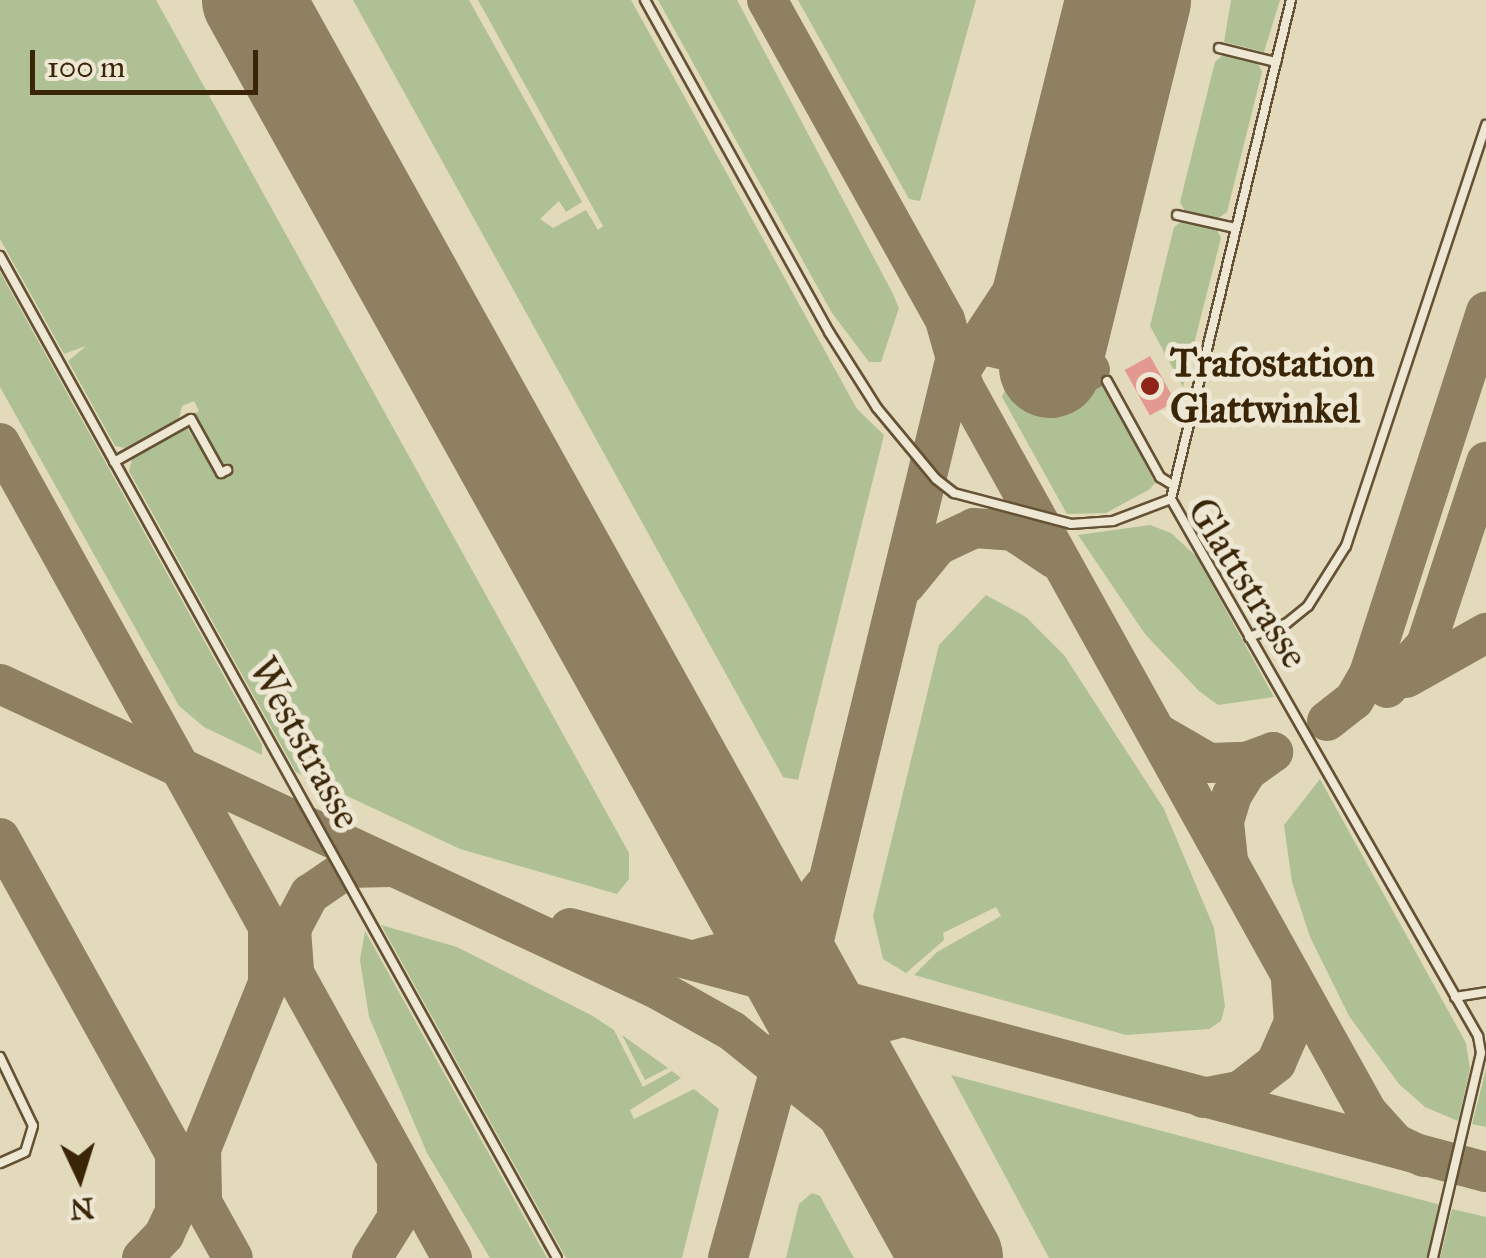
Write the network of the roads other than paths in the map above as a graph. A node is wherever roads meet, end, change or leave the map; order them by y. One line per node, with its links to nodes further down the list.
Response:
1 (645, 0): 13 (lane, Glattstrasse)
2 (1292, 0): 4 (lane)
3 (1219, 48): 4 (lane)
4 (1276, 62): 7 (lane)
5 (1486, 125): 14 (lane)
6 (1177, 215): 7 (lane)
7 (1234, 228): 12 (lane)
8 (0, 256): 10 (lane, Weststrasse)
9 (1107, 382): 12 (lane)
10 (114, 462): 11 (lane); 20 (lane, Weststrasse)
11 (227, 470)
12 (1171, 484): 13 (lane)
13 (1171, 500): 14 (lane, Glattstrasse)
14 (1248, 637): 16 (lane, Glattstrasse)
15 (1486, 992): 16 (lane)
16 (1455, 997): 17 (lane, Glattstrasse)
17 (1482, 1036): 21 (lane, Glattstrasse)
18 (0, 1057): 19 (lane)
19 (0, 1163)
20 (558, 1258)
21 (1433, 1258)

